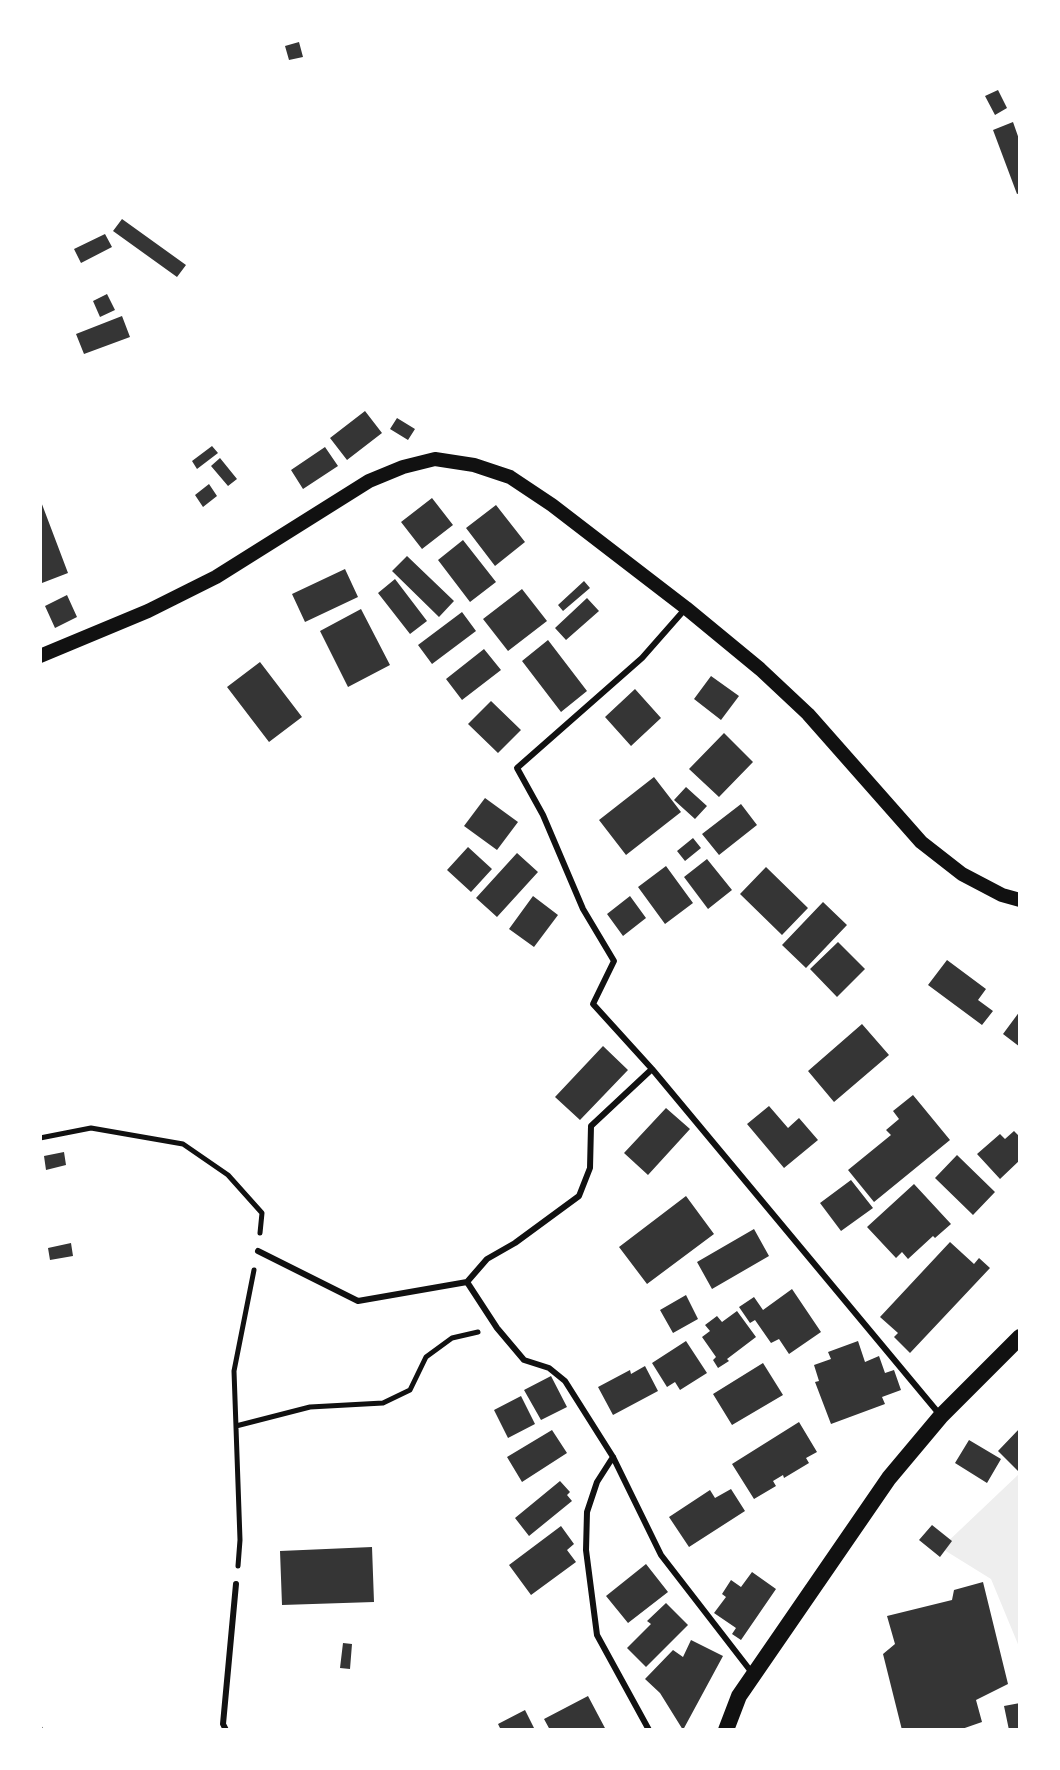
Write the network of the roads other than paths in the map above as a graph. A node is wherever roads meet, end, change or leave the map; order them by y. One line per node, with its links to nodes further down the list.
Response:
1 (686, 608): 2 (street); 3 (street); 4 (lane)
2 (40, 656)
3 (1020, 900)
4 (652, 1069): 6 (lane); 8 (lane)
5 (258, 1251): 6 (lane)
6 (467, 1282): 9 (lane)
7 (1020, 1337): 8 (main road)
8 (941, 1416): 11 (main road)
9 (613, 1457): 11 (lane); 13 (lane)
10 (236, 1584): 12 (lane)
11 (753, 1674): 14 (main road)
12 (226, 1730)
13 (649, 1730)
14 (726, 1730)

